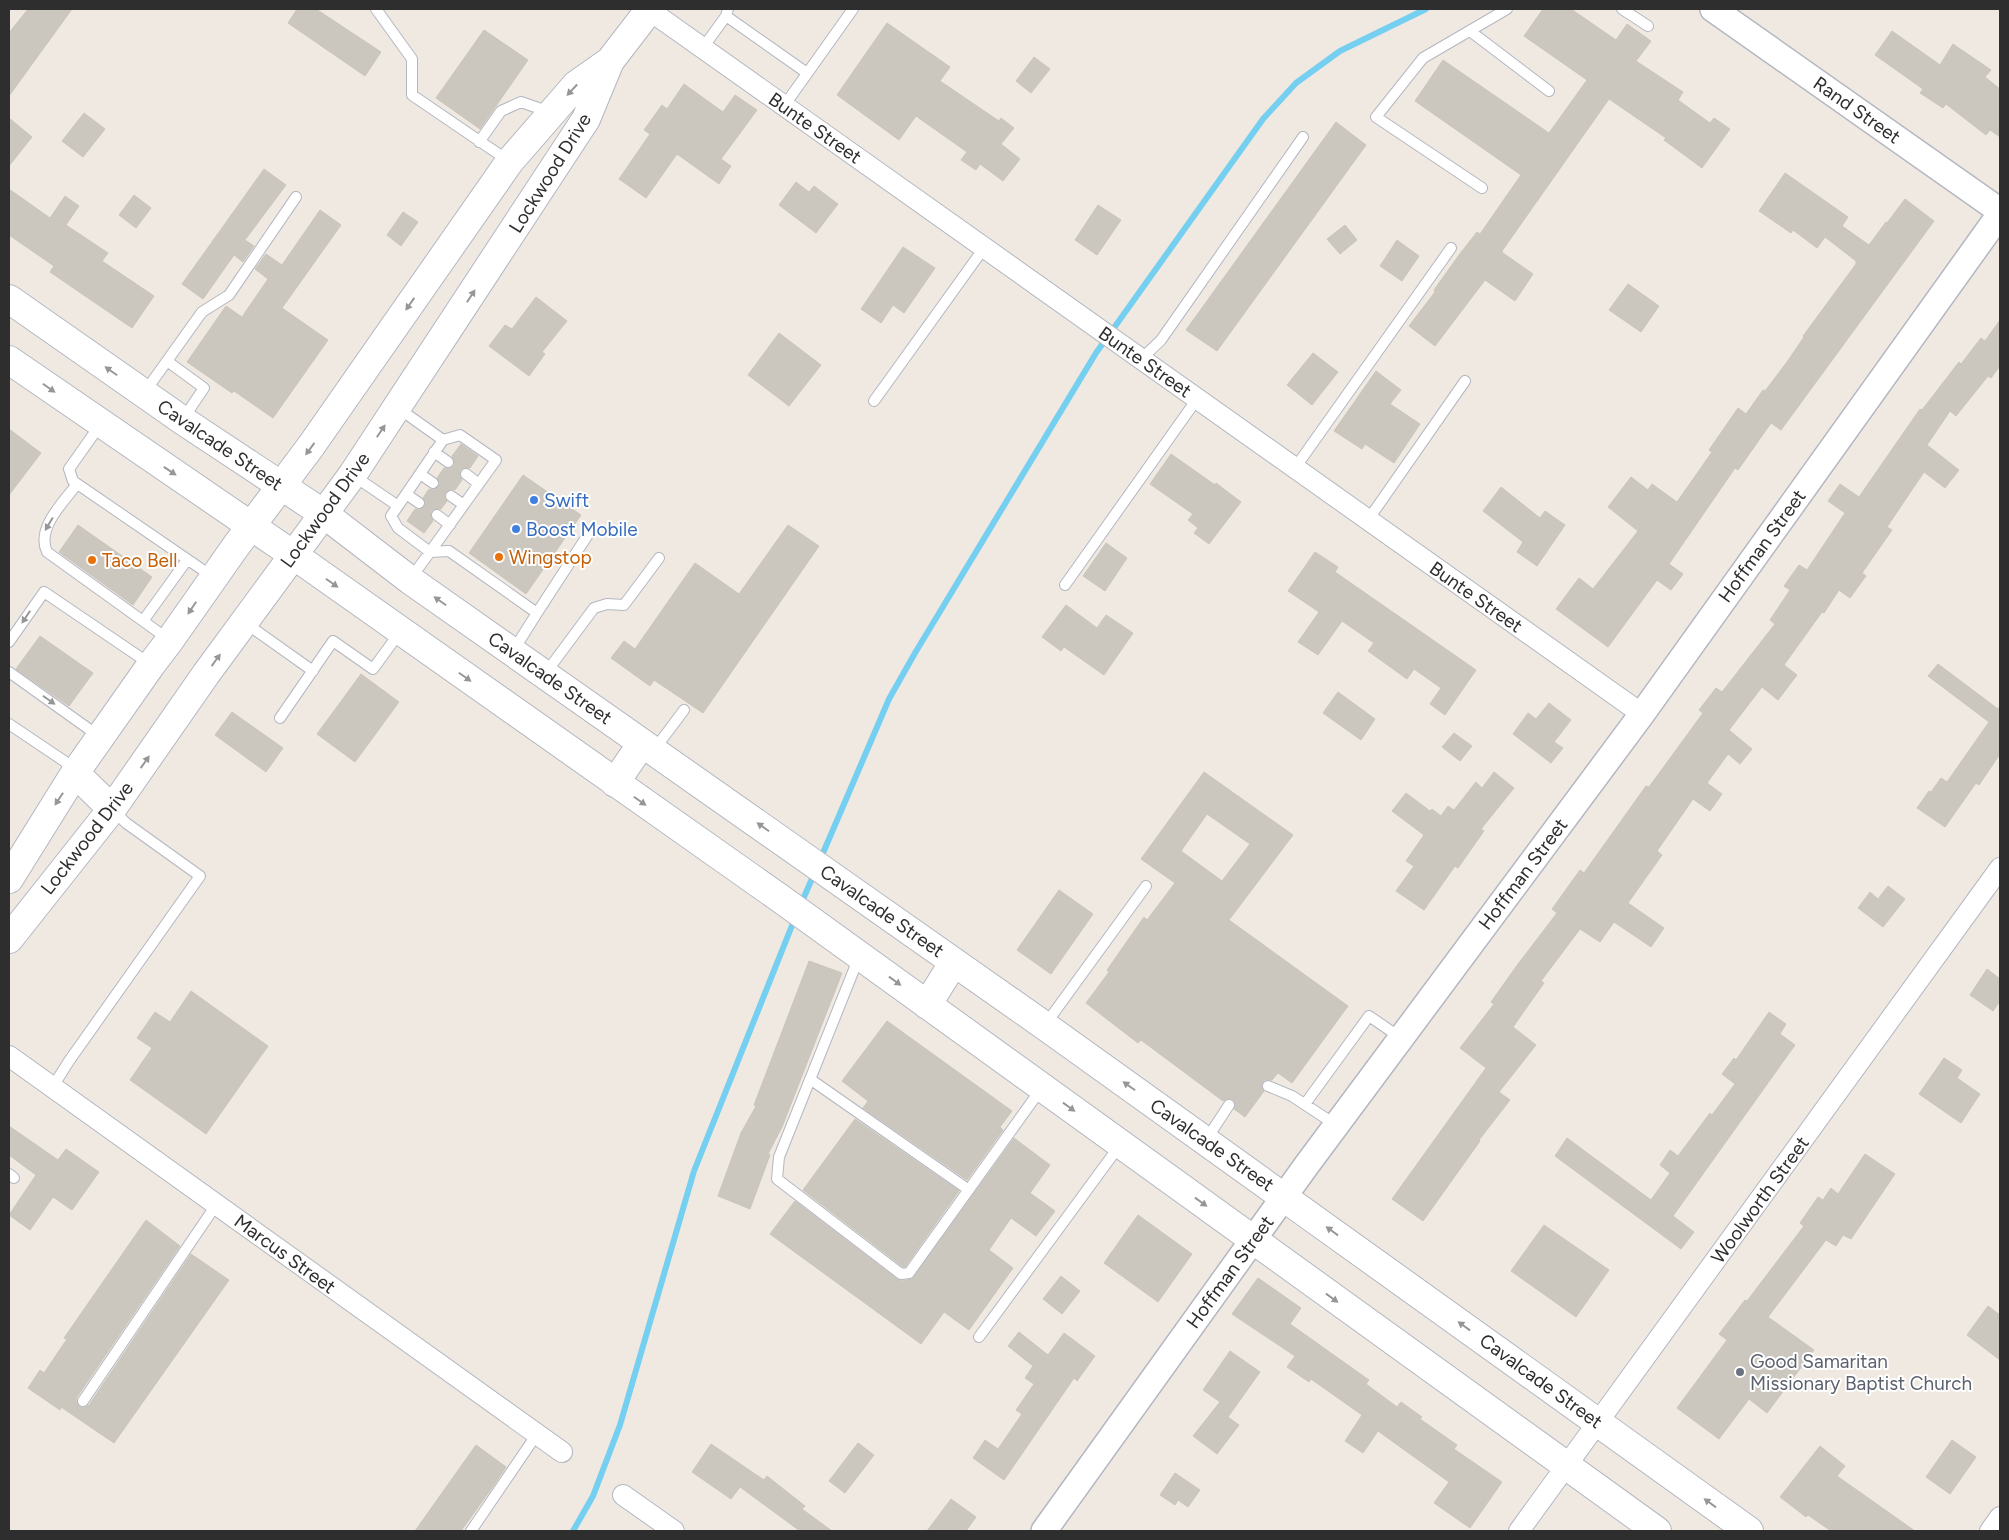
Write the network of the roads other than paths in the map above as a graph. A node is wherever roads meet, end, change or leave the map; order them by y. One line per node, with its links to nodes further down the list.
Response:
1 (376, 9): 17 (lane)
2 (853, 9): 12 (lane)
3 (1507, 9): 9 (lane)
4 (1622, 9): 8 (lane)
5 (1713, 9): 21 (street, Rand Street)
6 (649, 10): 10 (street, Bunte Street); 11 (main road, Lockwood Drive)
7 (727, 12): 10 (lane); 12 (lane)
8 (1648, 26)
9 (1470, 31): 13 (lane); 19 (lane)
10 (702, 49): 14 (street, Bunte Street)
11 (610, 61): 15 (main road, Lockwood Drive, one-way to 15); 23 (main road, Lockwood Drive)
12 (807, 73): 14 (lane)
13 (1549, 91)
14 (784, 106): 24 (street, Bunte Street)
15 (550, 114): 17 (lane); 18 (main road, Lockwood Drive)
16 (1303, 137): 27 (lane)
17 (479, 142): 18 (lane)
18 (510, 161): 22 (main road, Lockwood Drive)
19 (1482, 188)
20 (296, 197): 29 (lane)
21 (2000, 213): 78 (street, Hoffman Street)
22 (472, 214): 23 (main road); 47 (main road, Lockwood Drive, one-way to 47)
23 (509, 238): 34 (main road, Lockwood Drive, one-way to 23)
24 (984, 248): 27 (street, Bunte Street); 33 (lane)
25 (1451, 248): 40 (lane)
26 (9, 299): 31 (main road, Cavalcade Street, one-way to 26)
27 (1133, 353): 32 (street, Bunte Street)
28 (9, 360): 36 (main road, one-way to 36)
29 (167, 361): 31 (lane); 35 (lane)
30 (1465, 381): 55 (lane)
31 (143, 393): 35 (main road, Cavalcade Street)
32 (1196, 399): 40 (street, Bunte Street); 65 (lane)
33 (874, 401)
34 (398, 407): 37 (lane); 41 (main road, Lockwood Drive, one-way to 34)
35 (182, 420): 47 (main road, Cavalcade Street)
36 (101, 424): 45 (lane); 57 (main road, one-way to 57)
37 (443, 440): 38 (lane); 46 (lane)
38 (434, 452): 39 (lane); 42 (lane)
39 (448, 462)
40 (1295, 468): 55 (street, Bunte Street)
41 (353, 474): 52 (lane); 53 (main road, Lockwood Drive)
42 (420, 474): 44 (lane); 48 (lane)
43 (466, 474): 46 (lane)
44 (433, 483)
45 (77, 484): 62 (lane); 67 (lane, one-way to 67)
46 (479, 484): 51 (lane)
47 (282, 486): 53 (main road, Cavalcade Street); 57 (main road, Lockwood Drive)
48 (406, 494): 50 (lane); 52 (lane)
49 (451, 496): 51 (lane)
50 (419, 503)
51 (464, 505): 56 (lane)
52 (398, 506): 59 (lane)
53 (324, 514): 60 (main road, Lockwood Drive); 64 (main road, Cavalcade Street)
54 (437, 515): 56 (lane)
55 (1368, 520): 78 (street, Bunte Street)
56 (450, 525): 59 (lane)
57 (252, 526): 60 (main road); 63 (main road, Lockwood Drive)
58 (591, 530): 66 (lane)
59 (430, 552): 64 (lane); 66 (lane)
60 (292, 554): 68 (main road, Lockwood Drive); 69 (main road, one-way to 69)
61 (659, 558): 76 (lane)
62 (187, 560): 63 (lane); 67 (lane)
63 (213, 577): 70 (main road, Lockwood Drive, one-way to 70)
64 (410, 580): 72 (main road, Cavalcade Street, one-way to 64)
65 (1065, 585)
66 (537, 613): 72 (lane)
67 (143, 621): 70 (lane)
68 (244, 622): 74 (lane); 85 (main road, Lockwood Drive, one-way to 68)
69 (401, 632): 74 (lane); 84 (main road, one-way to 84)
70 (170, 640): 73 (main road, Lockwood Drive)
71 (9, 642): 73 (lane, one-way to 71)
72 (512, 652): 76 (main road, Cavalcade Street)
73 (151, 665): 81 (main road, Lockwood Drive)
74 (313, 671): 79 (lane)
75 (9, 672): 81 (lane, one-way to 81)
76 (544, 674): 82 (main road, Cavalcade Street)
77 (684, 710): 82 (lane)
78 (1642, 714): 94 (street, Hoffman Street)
79 (280, 718)
80 (9, 724): 83 (lane)
81 (100, 737): 83 (main road, Lockwood Drive)
82 (648, 747): 84 (main road); 91 (main road, Cavalcade Street, one-way to 82)
83 (75, 773): 85 (main road); 87 (main road, Lockwood Drive, one-way to 87)
84 (615, 783): 90 (main road, one-way to 90)
85 (112, 809): 89 (main road, Lockwood Drive); 98 (lane)
86 (2000, 868): 111 (street, Woolworth Street)
87 (9, 879)
88 (1146, 886): 93 (lane)
89 (9, 939)
90 (859, 956): 92 (main road, one-way to 92); 96 (lane)
91 (954, 962): 92 (main road); 93 (main road, Cavalcade Street)
92 (927, 1005): 99 (main road)
93 (1044, 1026): 103 (main road, Cavalcade Street, one-way to 93)
94 (1401, 1038): 100 (lane); 102 (street, Hoffman Street)
95 (9, 1056): 98 (street, Marcus Street)
96 (810, 1079): 105 (lane); 105 (lane)
97 (1268, 1086): 100 (lane)
98 (52, 1088): 107 (street, Marcus Street)
99 (1042, 1088): 104 (main road, one-way to 104); 105 (lane)
100 (1305, 1104): 102 (lane)
101 (1229, 1105): 103 (lane)
102 (1336, 1125): 106 (street, Hoffman Street)
103 (1205, 1140): 106 (main road, Cavalcade Street)
104 (1121, 1145): 108 (main road, one-way to 108); 109 (lane)
105 (969, 1190)
106 (1284, 1196): 108 (street, Hoffman Street); 111 (main road, Cavalcade Street, one-way to 106)
107 (216, 1205): 110 (lane); 112 (street, Marcus Street)
108 (1252, 1240): 114 (main road, one-way to 114); 119 (street, Hoffman Street)
109 (979, 1337)
110 (84, 1401)
111 (1598, 1422): 114 (street, Woolworth Street); 122 (main road, Cavalcade Street, one-way to 111)
112 (538, 1434): 113 (street, Marcus Street); 117 (lane)
113 (562, 1452)
114 (1566, 1467): 120 (street, Woolworth Street); 121 (main road)
115 (623, 1495): 118 (street)
116 (2000, 1517): 123 (street)
117 (471, 1531)
118 (674, 1531)
119 (1044, 1531)
120 (1519, 1531)
121 (1657, 1531)
122 (1749, 1531)
123 (1990, 1531)

